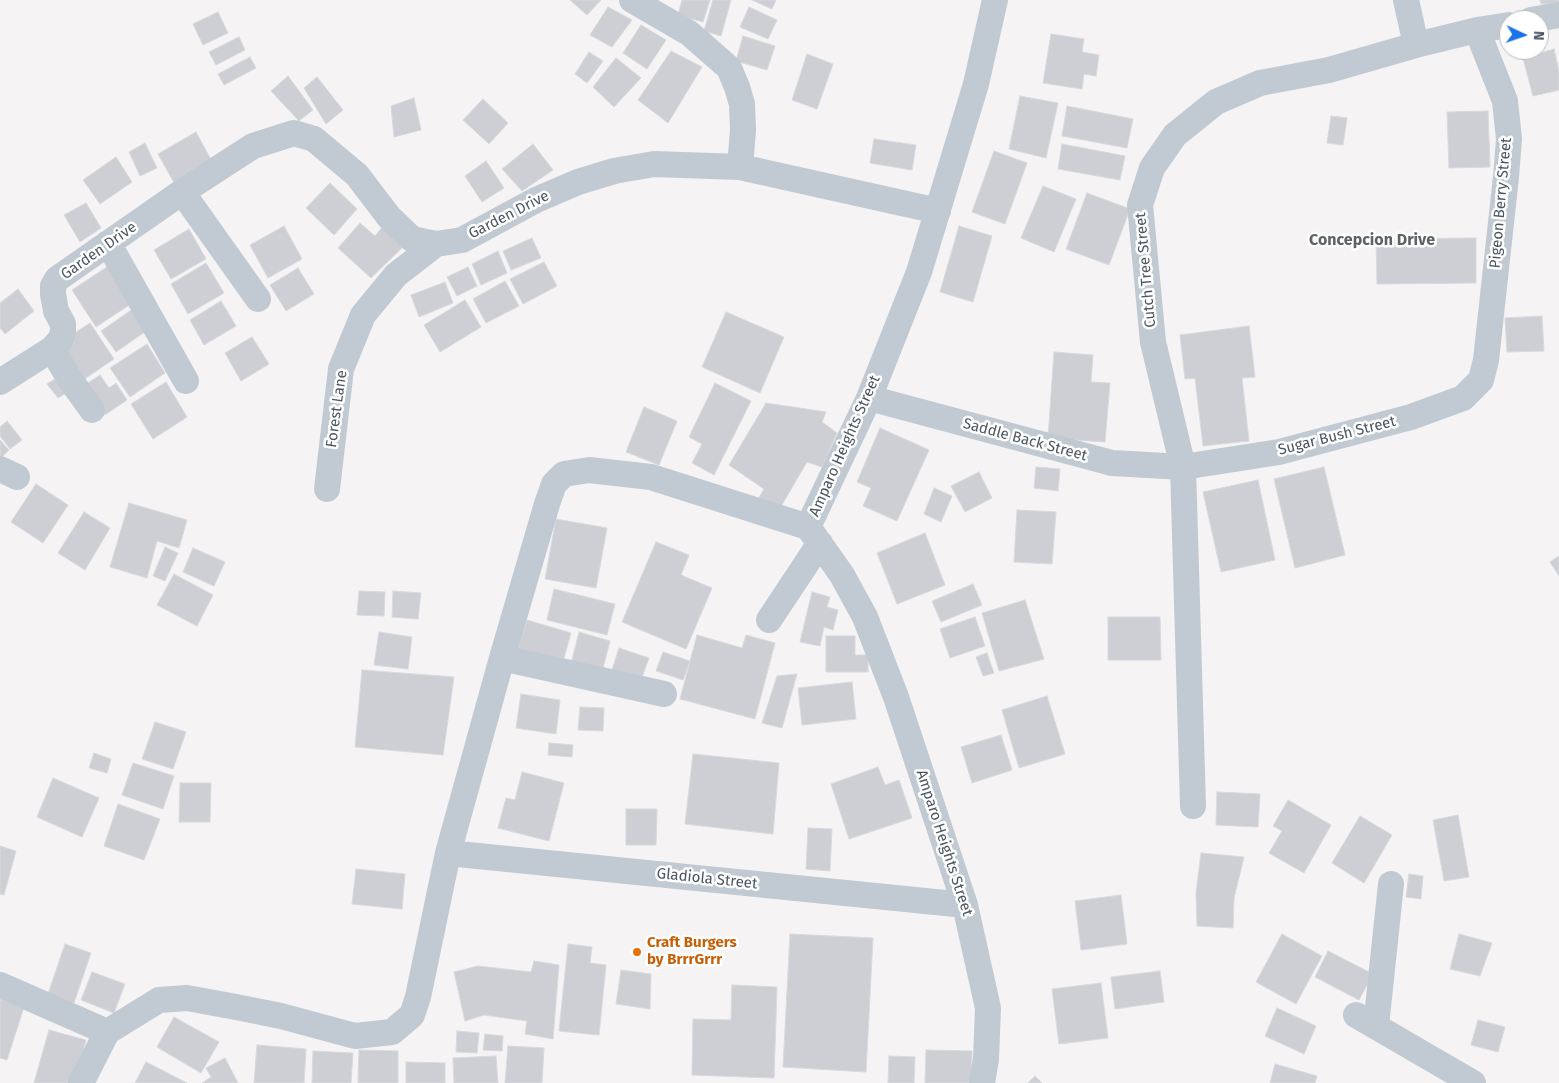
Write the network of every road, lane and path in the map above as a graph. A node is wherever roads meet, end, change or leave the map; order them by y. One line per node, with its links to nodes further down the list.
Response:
1 (632, 0): 7 (street)
2 (995, 0): 9 (street, Amparo Heights Street)
3 (1406, 0): 6 (street)
4 (1499, 27): 5 (street, Cutch Tree Street)
5 (1478, 30): 6 (street, Cutch Tree Street); 14 (street, Pigeon Berry Street)
6 (1416, 45): 19 (street, Cutch Tree Street)
7 (740, 167): 9 (street, Garden Drive); 11 (street, Garden Drive)
8 (182, 192): 10 (street, Garden Drive); 11 (street, Garden Drive); 12 (street)
9 (938, 211): 17 (street, Amparo Heights Street)
10 (108, 244): 13 (street, Garden Drive); 15 (street)
11 (436, 244): 20 (street, Forest Lane)
12 (258, 298)
13 (52, 349): 16 (street, Garden Drive); 18 (street)
14 (1481, 380): 19 (street, Sugar Bush Street)
15 (186, 381)
16 (0, 382)
17 (869, 398): 19 (street, Saddle Back Street); 21 (street, Amparo Heights Street)
18 (92, 410)
19 (1183, 467): 25 (street, Cutch Tree Street)
20 (326, 489)
21 (814, 535): 22 (street); 23 (street); 28 (street, Amparo Heights Street)
22 (769, 620)
23 (502, 658): 24 (street); 26 (street)
24 (664, 694)
25 (1192, 806)
26 (448, 854): 28 (street, Gladiola Street); 30 (street)
27 (1391, 884): 33 (street)
28 (965, 906): 32 (street, Amparo Heights Street)
29 (0, 985): 30 (street)
30 (107, 1032): 31 (street)
31 (81, 1083)
32 (982, 1083)
33 (1473, 1083)

